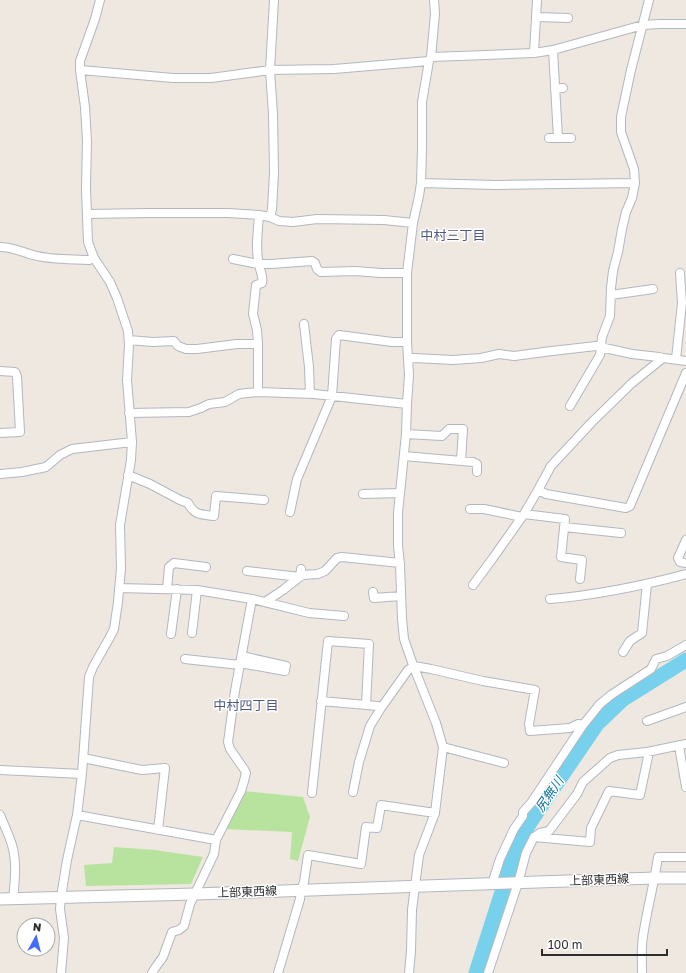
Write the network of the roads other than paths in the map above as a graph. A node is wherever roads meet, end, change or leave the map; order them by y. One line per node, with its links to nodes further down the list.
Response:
1 (100, 0): 13 (street)
2 (274, 0): 14 (street)
3 (434, 0): 12 (street)
4 (537, 0): 6 (street)
5 (649, 0): 9 (street)
6 (536, 17): 7 (street); 11 (street)
7 (568, 18)
8 (686, 24): 9 (street)
9 (643, 25): 10 (street); 17 (street)
10 (553, 50): 11 (street); 15 (street)
11 (534, 53): 12 (street)
12 (430, 59): 14 (street); 16 (street)
13 (80, 70): 14 (street); 18 (street)
14 (270, 70): 20 (street)
15 (571, 138)
16 (420, 183): 17 (street); 21 (street)
17 (635, 183): 30 (street)
18 (87, 214): 19 (street); 23 (street)
19 (259, 215): 20 (street); 25 (street)
20 (270, 217): 21 (street)
21 (413, 223): 26 (street)
22 (0, 246): 23 (street)
23 (94, 258): 33 (street)
24 (233, 259): 25 (street)
25 (258, 264): 26 (street); 35 (street)
26 (408, 273): 34 (street)
27 (680, 274): 28 (street)
28 (683, 288): 32 (street)
29 (653, 289): 30 (street)
30 (611, 295): 36 (street)
31 (304, 324): 44 (street)
32 (682, 330): 39 (street)
33 (129, 340): 35 (street); 48 (street)
34 (407, 342): 38 (street); 45 (street)
35 (258, 344): 43 (street)
36 (601, 347): 37 (street); 38 (street); 47 (street)
37 (663, 358): 39 (street); 57 (street)
38 (408, 359): 46 (street)
39 (676, 359): 40 (street)
40 (686, 361)
41 (0, 371): 49 (street)
42 (686, 374): 57 (street)
43 (258, 392): 44 (street); 48 (street)
44 (310, 394): 45 (street)
45 (332, 396): 46 (street); 62 (street)
46 (407, 404): 50 (street)
47 (570, 406)
48 (129, 413): 51 (street)
49 (0, 433)
50 (406, 434): 52 (street); 53 (street)
51 (132, 442): 55 (street); 56 (street)
52 (404, 456): 53 (street); 58 (street)
53 (461, 461): 54 (street)
54 (477, 472)
55 (0, 474)
56 (128, 475): 60 (street); 76 (street)
57 (538, 490): 63 (street)
58 (400, 493): 59 (street); 67 (street)
59 (363, 494)
60 (264, 500)
61 (470, 509): 63 (street)
62 (290, 512)
63 (523, 515): 64 (street); 75 (street)
64 (564, 527): 65 (street); 73 (street)
65 (621, 533)
66 (686, 540): 68 (street)
67 (400, 563): 71 (street); 81 (street)
68 (686, 563)
69 (206, 567): 77 (street)
70 (247, 571): 71 (street)
71 (301, 573): 84 (street)
72 (686, 574): 74 (street)
73 (580, 579)
74 (647, 584): 83 (street); 89 (street)
75 (473, 585)
76 (119, 588): 77 (street); 103 (street)
77 (167, 589): 78 (street)
78 (177, 589): 79 (street); 87 (street)
79 (197, 590): 82 (street); 86 (street)
80 (373, 592): 81 (street)
81 (401, 596): 92 (street)
82 (252, 599): 84 (street); 91 (street)
83 (550, 599)
84 (265, 602): 85 (street)
85 (344, 616)
86 (192, 633)
87 (171, 634)
88 (686, 644): 99 (street)
89 (623, 652)
90 (185, 659): 91 (street)
91 (241, 662): 93 (street); 116 (street)
92 (414, 666): 97 (street); 99 (street); 101 (street)
93 (286, 669)
94 (321, 701): 95 (street); 95 (street); 110 (street)
95 (366, 705): 97 (street)
96 (686, 707): 98 (street)
97 (381, 708): 109 (street)
98 (646, 721)
99 (583, 725): 121 (street)
100 (683, 745): 102 (street); 105 (street)
101 (442, 747): 104 (street); 111 (street)
102 (649, 752): 115 (street); 115 (street)
103 (83, 758): 107 (street); 114 (street)
104 (504, 763)
105 (684, 765): 108 (street)
106 (0, 770): 107 (street)
107 (82, 774): 113 (street)
108 (686, 787)
109 (353, 792)
110 (312, 793)
111 (435, 813): 122 (street); 123 (street)
112 (0, 815): 127 (street)
113 (77, 815): 114 (street); 125 (street)
114 (158, 830): 116 (street)
115 (534, 837): 120 (street)
116 (216, 840): 124 (street)
117 (686, 857): 118 (street)
118 (655, 878): 119 (street, 上部東西線); 120 (street, 上部東西線); 133 (street)
119 (686, 878)
120 (516, 883): 121 (street, 上部東西線); 132 (street)
121 (493, 884): 122 (street, 上部東西線)
122 (415, 886): 123 (street, 上部東西線); 131 (street)
123 (301, 890): 124 (street, 上部東西線); 130 (street)
124 (195, 894): 125 (street, 上部東西線); 129 (street)
125 (61, 897): 127 (street, 上部東西線); 128 (street)
126 (0, 899): 127 (street, 上部東西線)
127 (13, 899)
128 (61, 973)
129 (152, 973)
130 (278, 973)
131 (409, 973)
132 (488, 973)
133 (642, 973)

